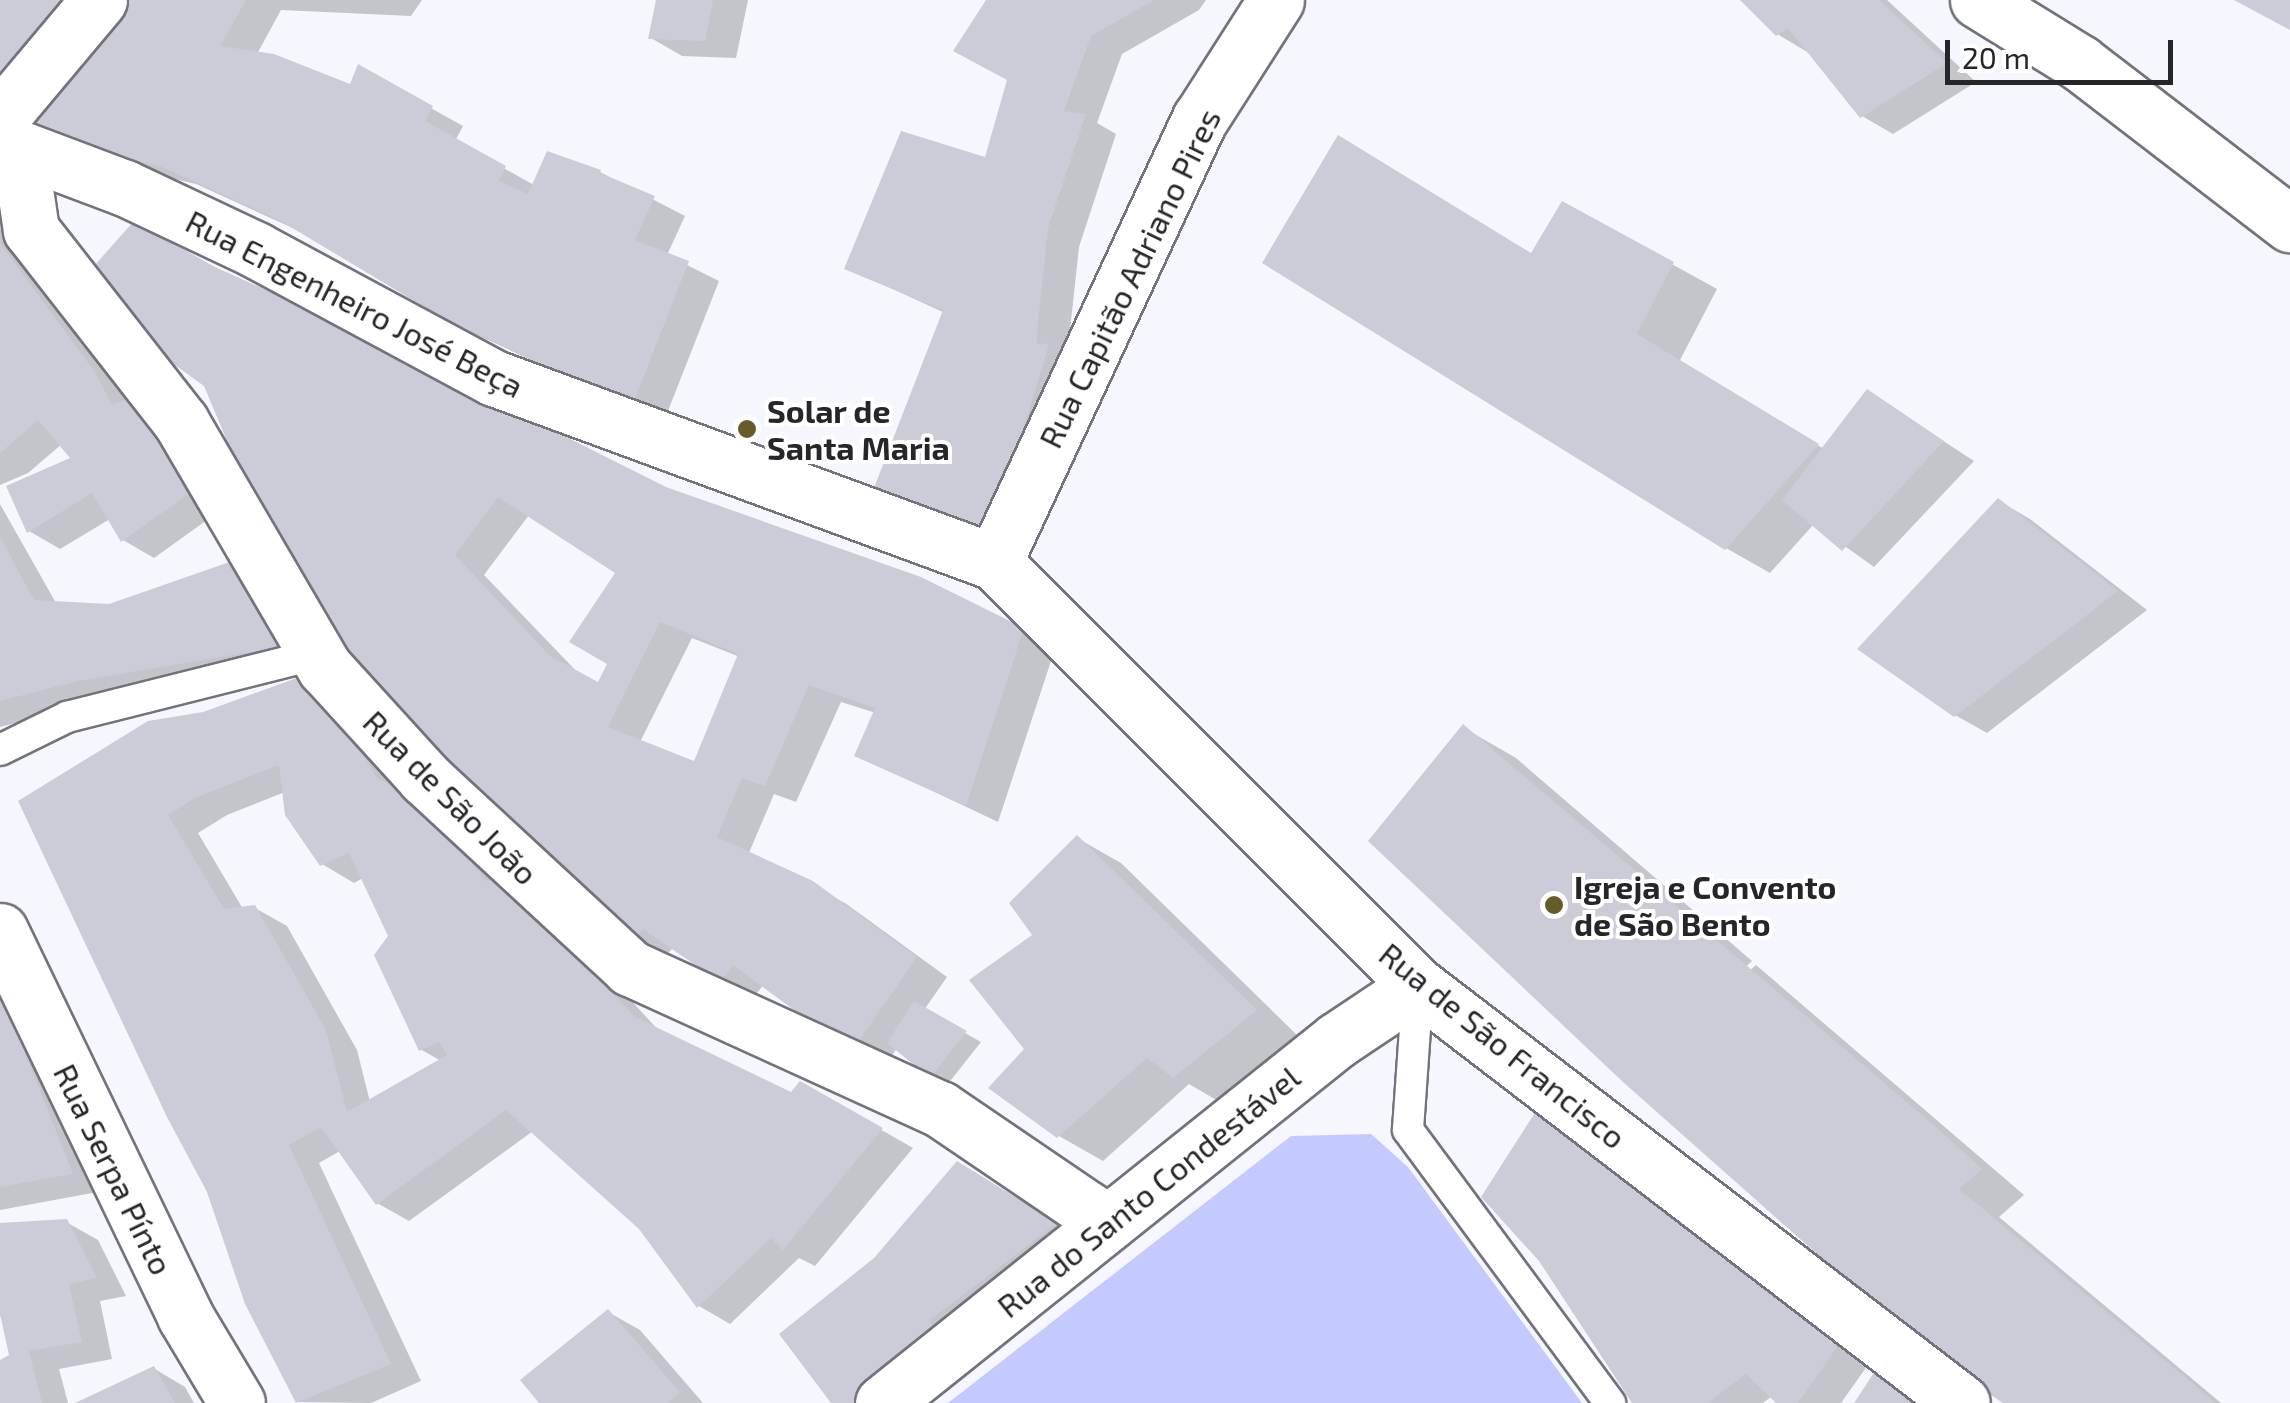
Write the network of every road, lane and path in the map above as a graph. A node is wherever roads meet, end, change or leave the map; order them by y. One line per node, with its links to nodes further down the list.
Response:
1 (99, 0): 4 (street)
2 (1276, 0): 6 (street, Rua Capitão Adriano Pires)
3 (1978, 0): 5 (street)
4 (6, 136): 6 (street, Rua Engenheiro José Beça); 7 (street, Rua de São João)
5 (2290, 224)
6 (994, 562): 10 (street, Rua de São Francisco)
7 (318, 654): 8 (lane); 11 (street, Rua de São João)
8 (0, 750)
9 (0, 932): 12 (street, Rua Serpa Pínto)
10 (1418, 986): 11 (street, Rua do Santo Condestável); 14 (lane); 15 (street, Rua de São Francisco)
11 (1108, 1223): 13 (street, Rua do Santo Condestável)
12 (237, 1403)
13 (883, 1403)
14 (1610, 1403)
15 (1962, 1403)

